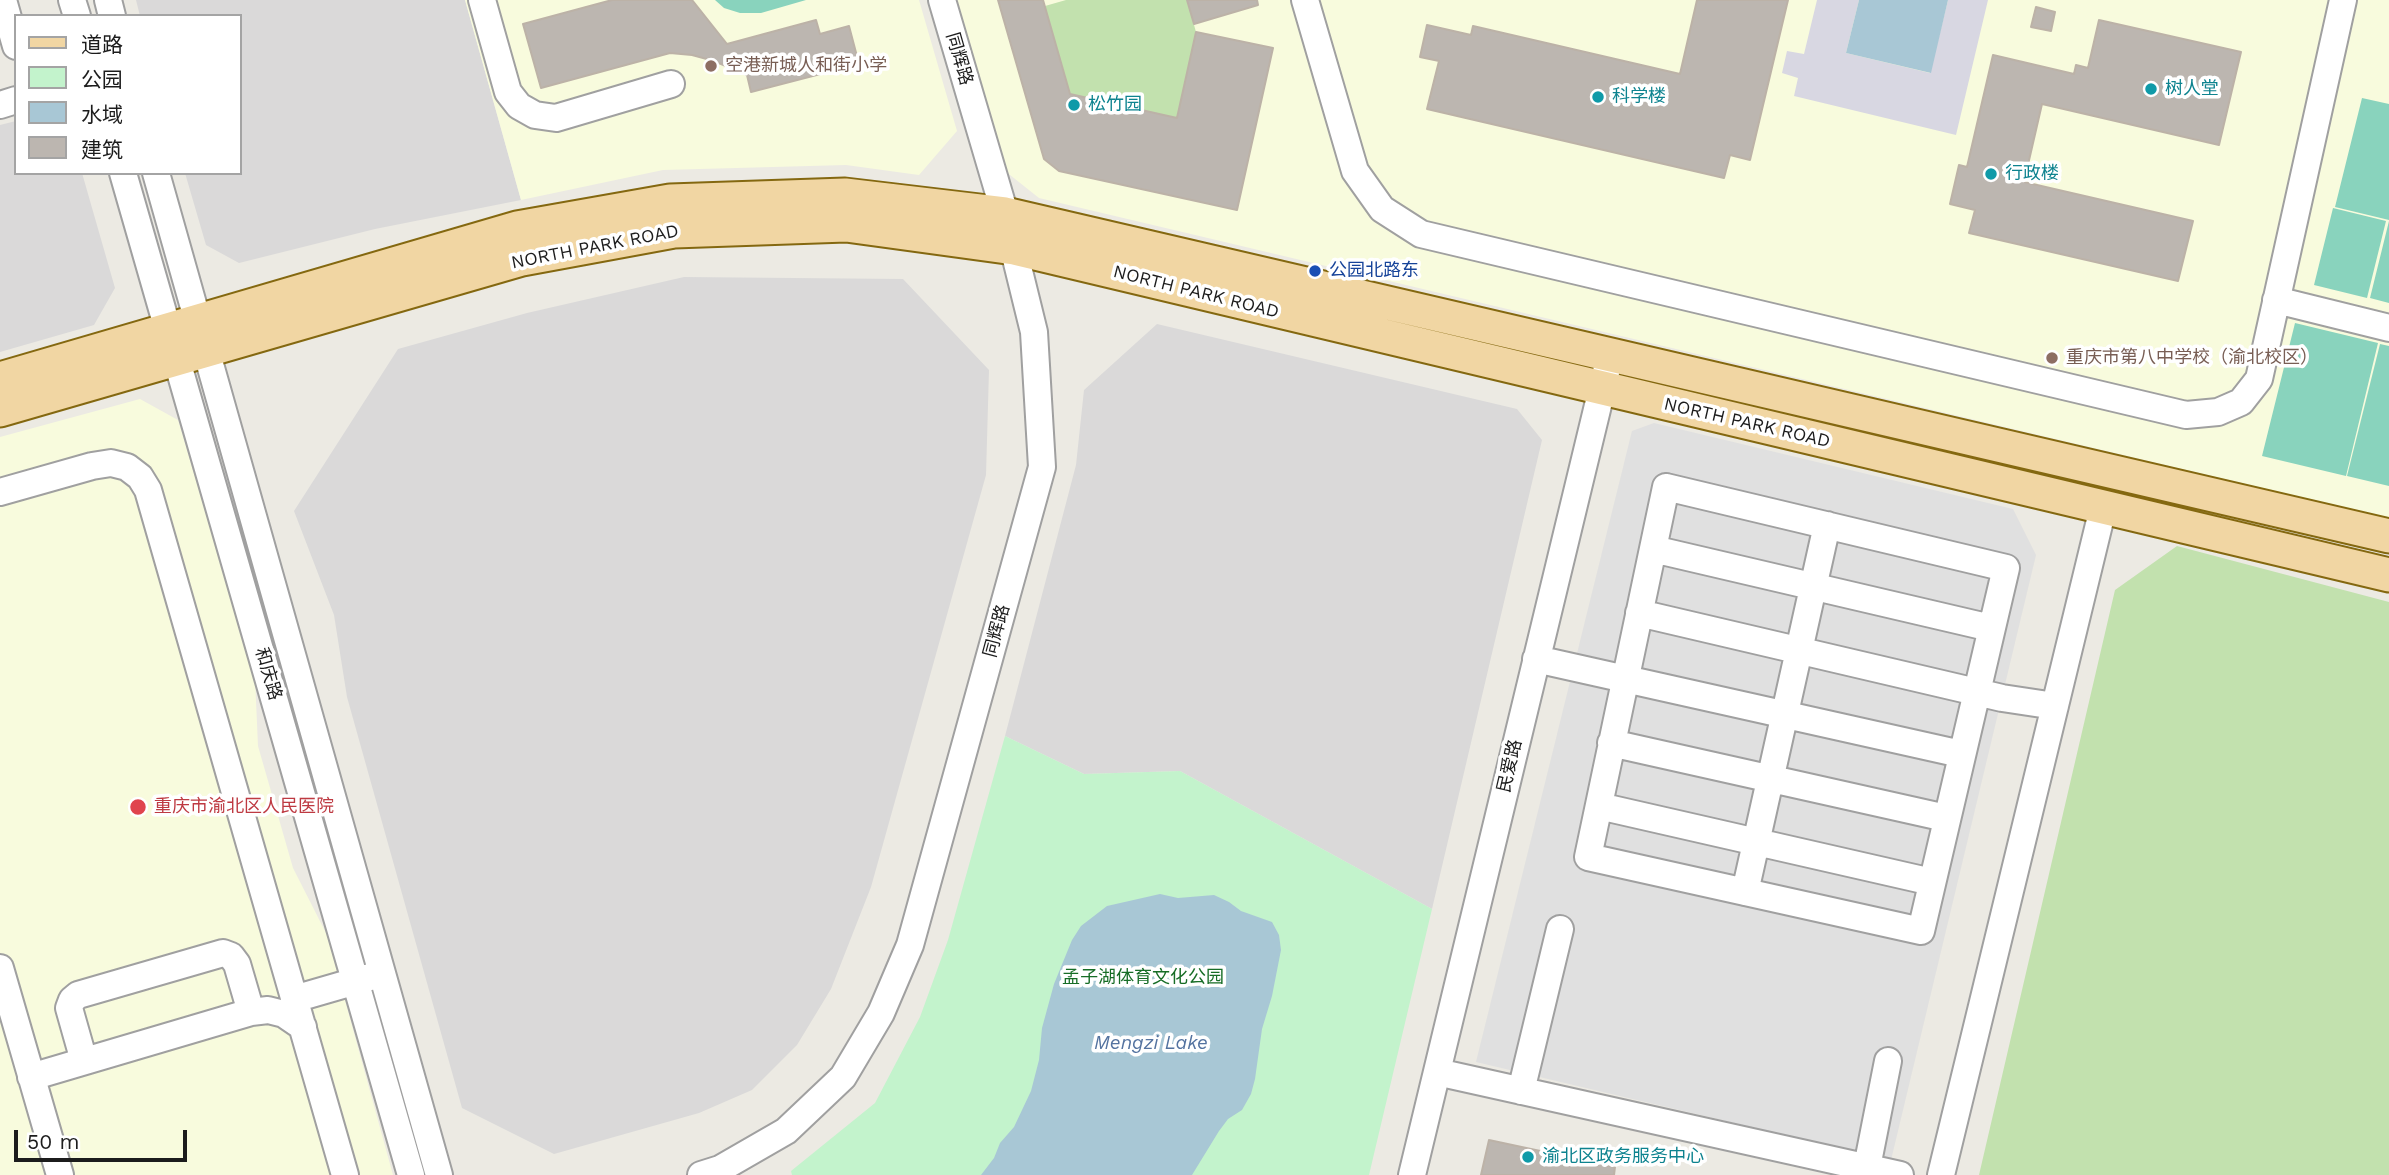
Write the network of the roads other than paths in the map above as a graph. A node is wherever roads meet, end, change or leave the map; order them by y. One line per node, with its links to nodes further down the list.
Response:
1 (3, 0): 6 (street)
2 (482, 0): 7 (street)
3 (942, 0): 10 (street, 同辉路)
4 (1306, 0): 12 (street)
5 (2343, 0): 12 (street)
6 (14, 39)
7 (670, 84)
8 (124, 175): 14 (street, 和庆路)
9 (156, 175): 14 (street, 和庆路)
10 (1005, 214): 11 (street, 同辉路); 14 (main road, NORTH PARK ROAD); 15 (main road, NORTH PARK ROAD)
11 (1014, 248): 14 (main road, NORTH PARK ROAD); 17 (main road, NORTH PARK ROAD); 59 (street, 同辉路)
12 (2276, 300): 13 (street)
13 (2389, 328)
14 (188, 340): 16 (main road, NORTH PARK ROAD); 18 (main road, NORTH PARK ROAD); 44 (street, 和庆路); 45 (street, 和庆路)
15 (1610, 357): 17 (street, 民爱路); 22 (main road, NORTH PARK ROAD)
16 (0, 379)
17 (1600, 388): 20 (main road, NORTH PARK ROAD); 29 (street, 民爱路)
18 (0, 410)
19 (0, 492): 46 (street)
20 (2103, 508): 24 (main road, NORTH PARK ROAD); 32 (street)
21 (1827, 525): 23 (street); 25 (street); 27 (street)
22 (2389, 536)
23 (1653, 549): 25 (street); 26 (street)
24 (2389, 575)
25 (1814, 587): 27 (street); 28 (street)
26 (1639, 613): 28 (street); 30 (street)
27 (1992, 628): 31 (street)
28 (1800, 650): 31 (street); 33 (street)
29 (1536, 659): 30 (street); 51 (street, 民爱路)
30 (1625, 678): 33 (street); 34 (street)
31 (1976, 691): 32 (street); 35 (street)
32 (2055, 706): 62 (street)
33 (1785, 715): 35 (street); 36 (street)
34 (1611, 743): 36 (street); 37 (street)
35 (1961, 754): 38 (street)
36 (1772, 779): 38 (street); 39 (street)
37 (1599, 806): 39 (street); 41 (street)
38 (1946, 818): 40 (street)
39 (1756, 842): 40 (street); 41 (street)
40 (1932, 882): 41 (street)
41 (1745, 892)
42 (1560, 929): 53 (street)
43 (0, 968): 52 (street)
44 (382, 974): 45 (street); 58 (street, 和庆路)
45 (356, 981): 46 (street); 57 (street, 和庆路)
46 (295, 999): 48 (street)
47 (251, 1012): 48 (street); 49 (street); 49 (street)
48 (303, 1027): 56 (street)
49 (84, 1061): 52 (street)
50 (1888, 1061): 54 (street)
51 (1437, 1072): 53 (street); 60 (street, 民爱路)
52 (32, 1077): 55 (street)
53 (1521, 1091): 54 (street)
54 (1867, 1167): 61 (street)
55 (60, 1175)
56 (345, 1175)
57 (411, 1175)
58 (439, 1175)
59 (701, 1175)
60 (1412, 1175)
61 (1900, 1175)
62 (1941, 1175)

